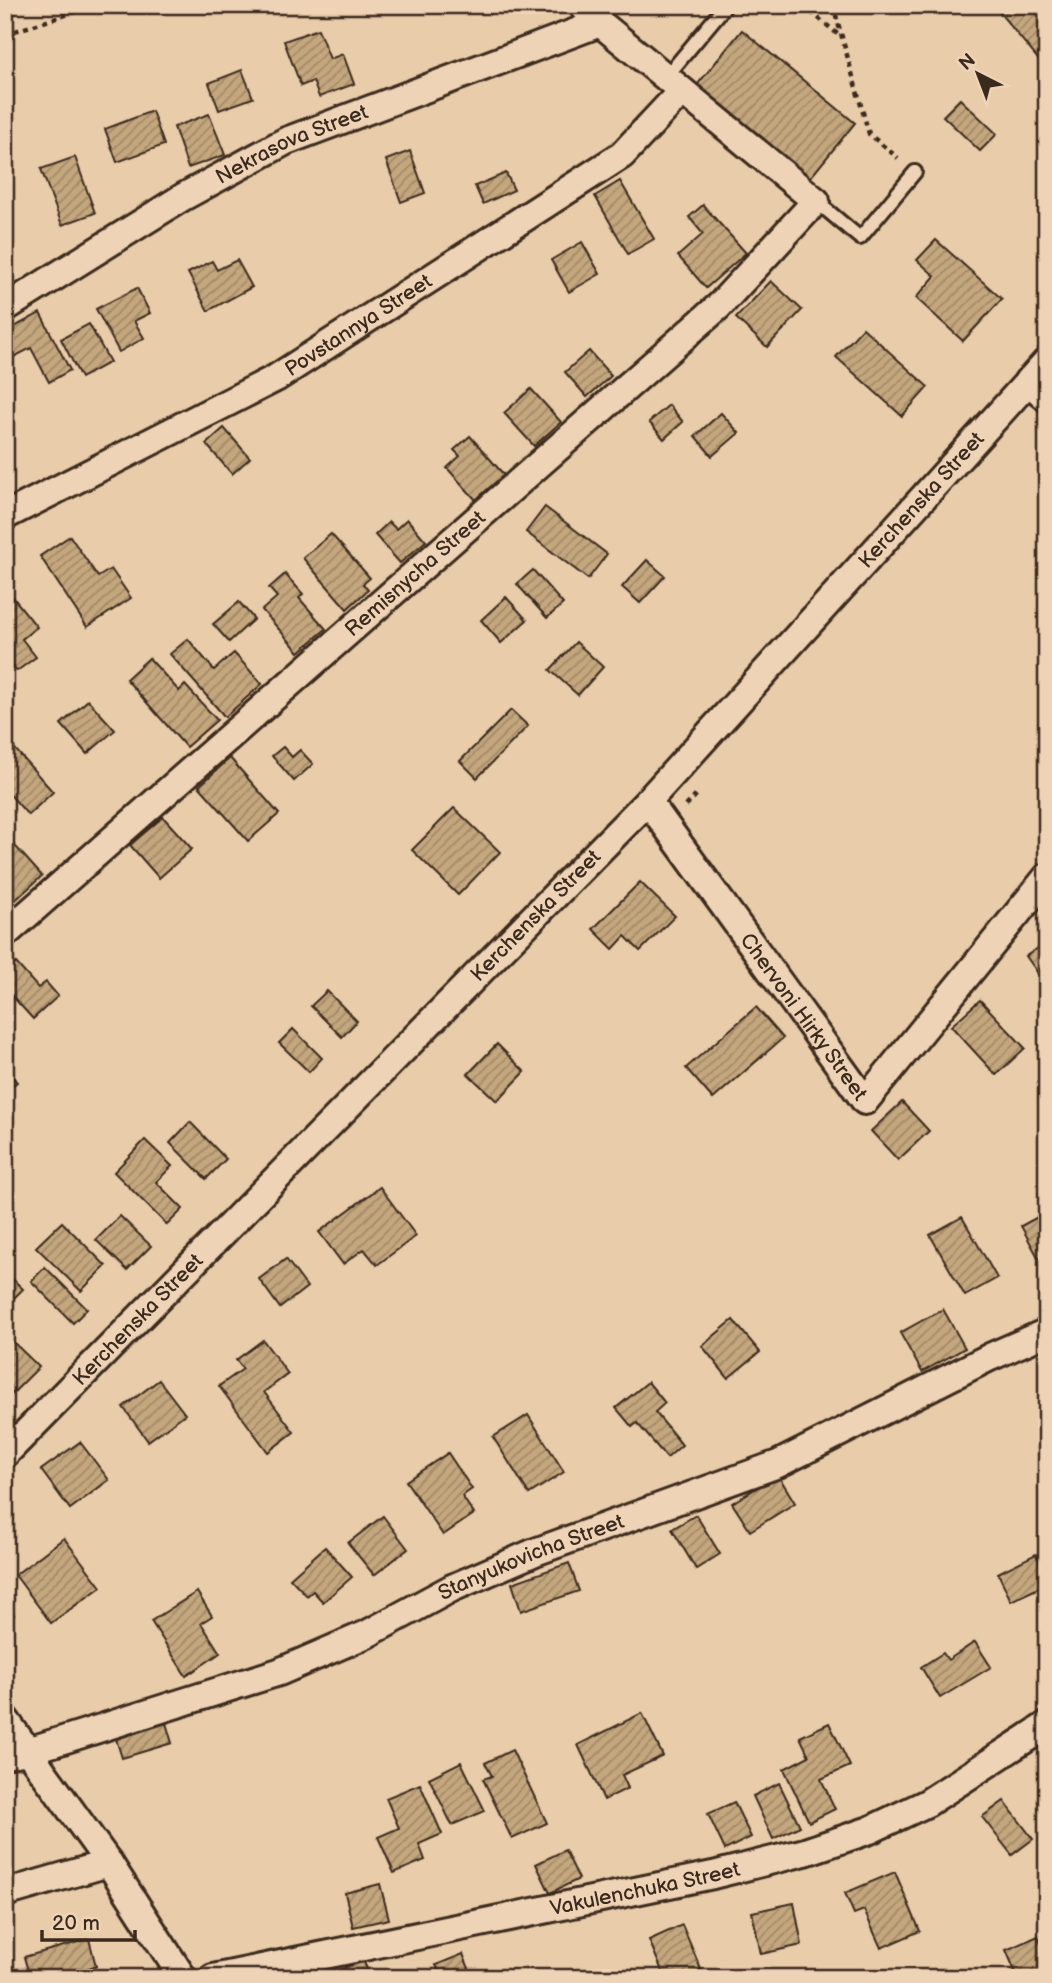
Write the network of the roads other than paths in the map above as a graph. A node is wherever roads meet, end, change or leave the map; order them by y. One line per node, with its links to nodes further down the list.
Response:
1 (726, 5): 3 (lane)
2 (591, 14): 3 (street); 6 (street, Nekrasova Street)
3 (674, 84): 5 (street); 9 (street, Povstannya Street)
4 (915, 172): 5 (lane)
5 (816, 201): 12 (street, Remisnycha Street)
6 (5, 308)
7 (1047, 361): 8 (street, Kerchenska Street)
8 (1038, 389): 10 (street, Kerchenska Street)
9 (5, 516)
10 (648, 801): 11 (street, Chervoni Hirky Street); 14 (street, Kerchenska Street)
11 (1047, 877)
12 (5, 934)
13 (1047, 1332): 17 (street, Stanyukovicha Street)
14 (5, 1454)
15 (5, 1719): 17 (street)
16 (1047, 1724): 21 (street, Vakulenchuka Street)
17 (17, 1753): 18 (street)
18 (109, 1863): 19 (street); 20 (street)
19 (5, 1893)
20 (183, 1978)
21 (213, 1978)

